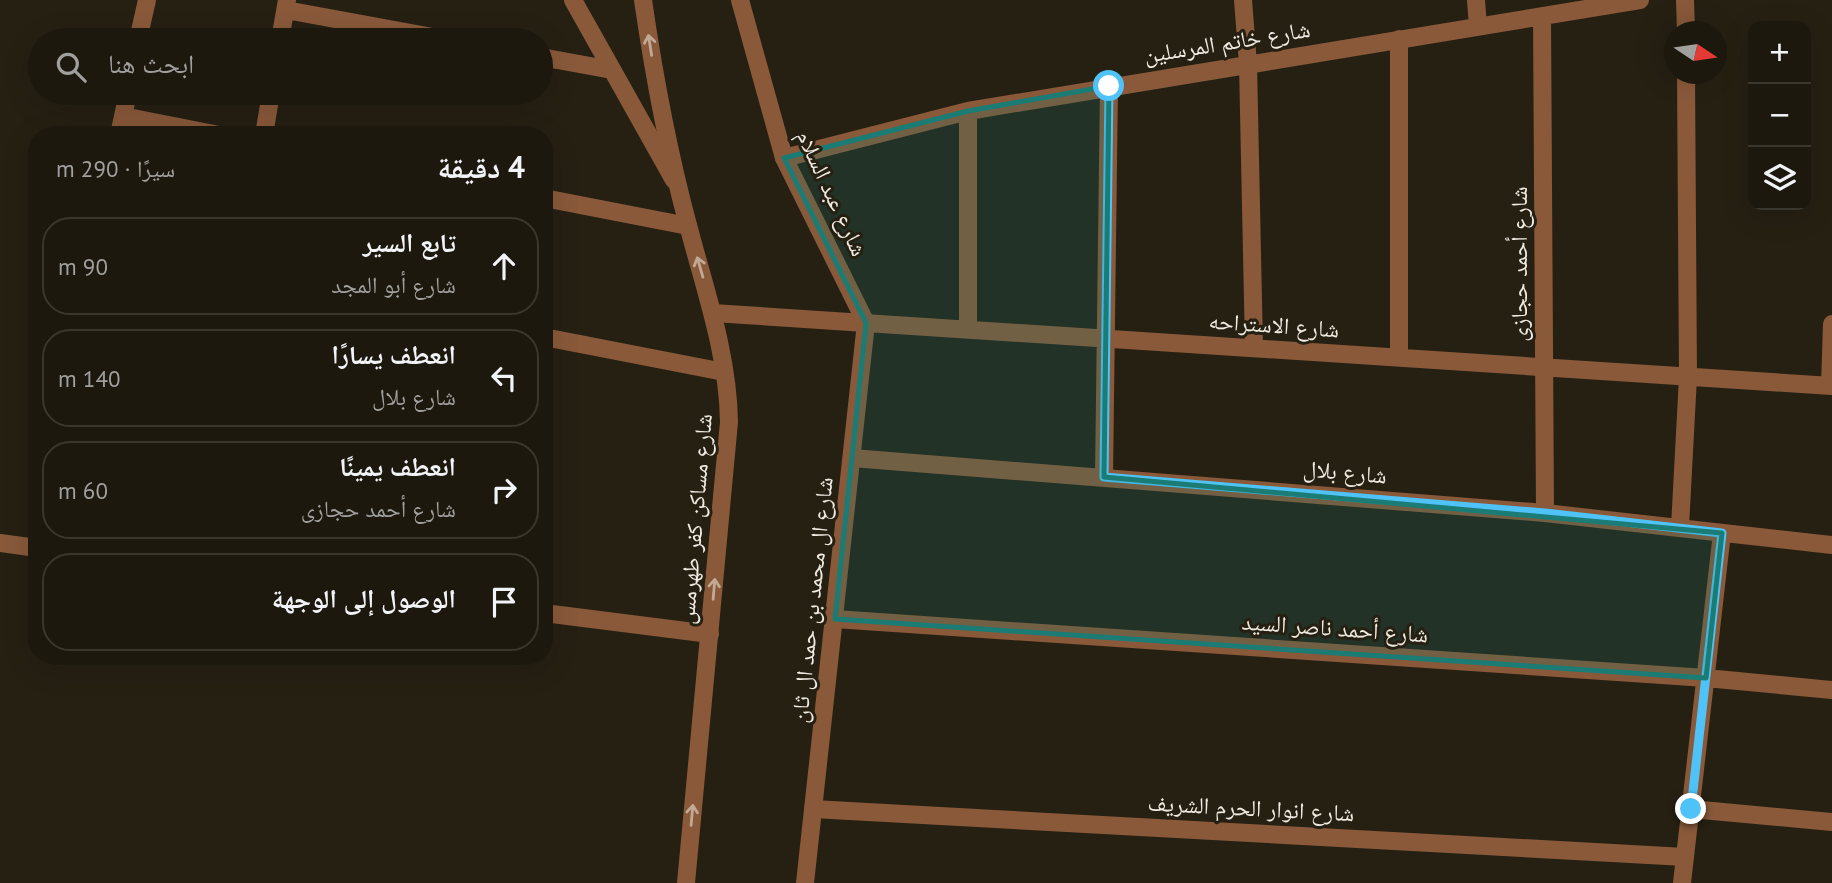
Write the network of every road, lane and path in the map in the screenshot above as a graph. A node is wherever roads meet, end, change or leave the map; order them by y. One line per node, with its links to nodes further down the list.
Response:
1 (147, 0): 14 (street)
2 (573, 0): 20 (street)
3 (643, 0): 31 (street, شارع مساكن كفر طهرمس, one-way to 3)
4 (740, 0): 30 (street, شارع عبد السلام)
5 (1243, 0): 19 (street)
6 (1476, 0): 13 (street)
7 (1640, 0): 9 (street, شارع خاتم المرسلين)
8 (1685, 0): 12 (street)
9 (1606, 3): 11 (street, شارع خاتم المرسلين)
10 (286, 5): 15 (street); 16 (street)
11 (1542, 16): 13 (street, شارع خاتم المرسلين); 42 (street, شارع أحمد حجازى)
12 (1686, 21)
13 (1478, 26): 17 (street, شارع خاتم المرسلين)
14 (141, 28)
15 (282, 28)
16 (393, 28)
17 (1399, 39): 19 (street, شارع خاتم المرسلين); 41 (street)
18 (553, 59): 20 (street)
19 (1248, 64): 22 (street, شارع خاتم المرسلين); 40 (street)
20 (612, 70): 31 (street)
21 (1686, 84): 44 (street)
22 (1109, 86): 25 (street, شارع خاتم المرسلين); 38 (street)
23 (125, 105): 26 (street)
24 (269, 105): 29 (street)
25 (968, 111): 30 (street, شارع خاتم المرسلين); 37 (street)
26 (123, 116): 27 (street); 28 (street)
27 (121, 126)
28 (174, 126)
29 (266, 126)
30 (784, 158): 35 (street, شارع عبد السلام)
31 (678, 187): 33 (street, شارع مساكن كفر طهرمس)
32 (553, 200): 33 (street)
33 (688, 226): 34 (street, شارع مساكن كفر طهرمس, one-way to 33)
34 (713, 313): 35 (street, شارع الاستراحه); 43 (street, شارع مساكن كفر طهرمس)
35 (866, 323): 37 (street, شارع الاستراحه); 46 (street, شارع ال محمد بن حمد ال ثان)
36 (1832, 324): 45 (street)
37 (968, 329): 38 (street, شارع الاستراحه)
38 (1106, 338): 40 (street, شارع الاستراحه); 47 (street)
39 (553, 339): 43 (street)
40 (1254, 348): 41 (street, شارع الاستراحه)
41 (1399, 358): 42 (street, شارع الاستراحه)
42 (1545, 367): 44 (street, شارع الاستراحه); 48 (street, شارع أحمد حجازى)
43 (724, 372): 56 (street, شارع مساكن كفر طهرمس, one-way to 43)
44 (1688, 377): 45 (street, شارع الاستراحه); 49 (street)
45 (1831, 386)
46 (852, 458): 47 (street, شارع بلال); 55 (street, شارع ال محمد بن حمد ال ثان)
47 (1104, 477): 48 (street, شارع بلال)
48 (1545, 513): 49 (street, شارع بلال)
49 (1680, 527): 50 (street, شارع بلال)
50 (1722, 533): 52 (street, شارع بلال); 57 (street)
51 (0, 543): 53 (street)
52 (1832, 545)
53 (28, 547)
54 (553, 614): 56 (street)
55 (835, 619): 57 (street, شارع أحمد ناصر السيد); 59 (street, شارع ال محمد بن حمد ال ثان)
56 (710, 634): 63 (street, شارع مساكن كفر طهرمس, one-way to 56)
57 (1706, 678): 58 (street, شارع أحمد ناصر السيد); 60 (street)
58 (1832, 690)
59 (813, 809): 62 (street, شارع انوار الحرم الشريف); 64 (street, شارع ال محمد بن حمد ال ثان)
60 (1691, 809): 61 (street); 62 (street)
61 (1832, 822)
62 (1685, 857): 65 (street)
63 (686, 883)
64 (805, 883)
65 (1682, 883)

